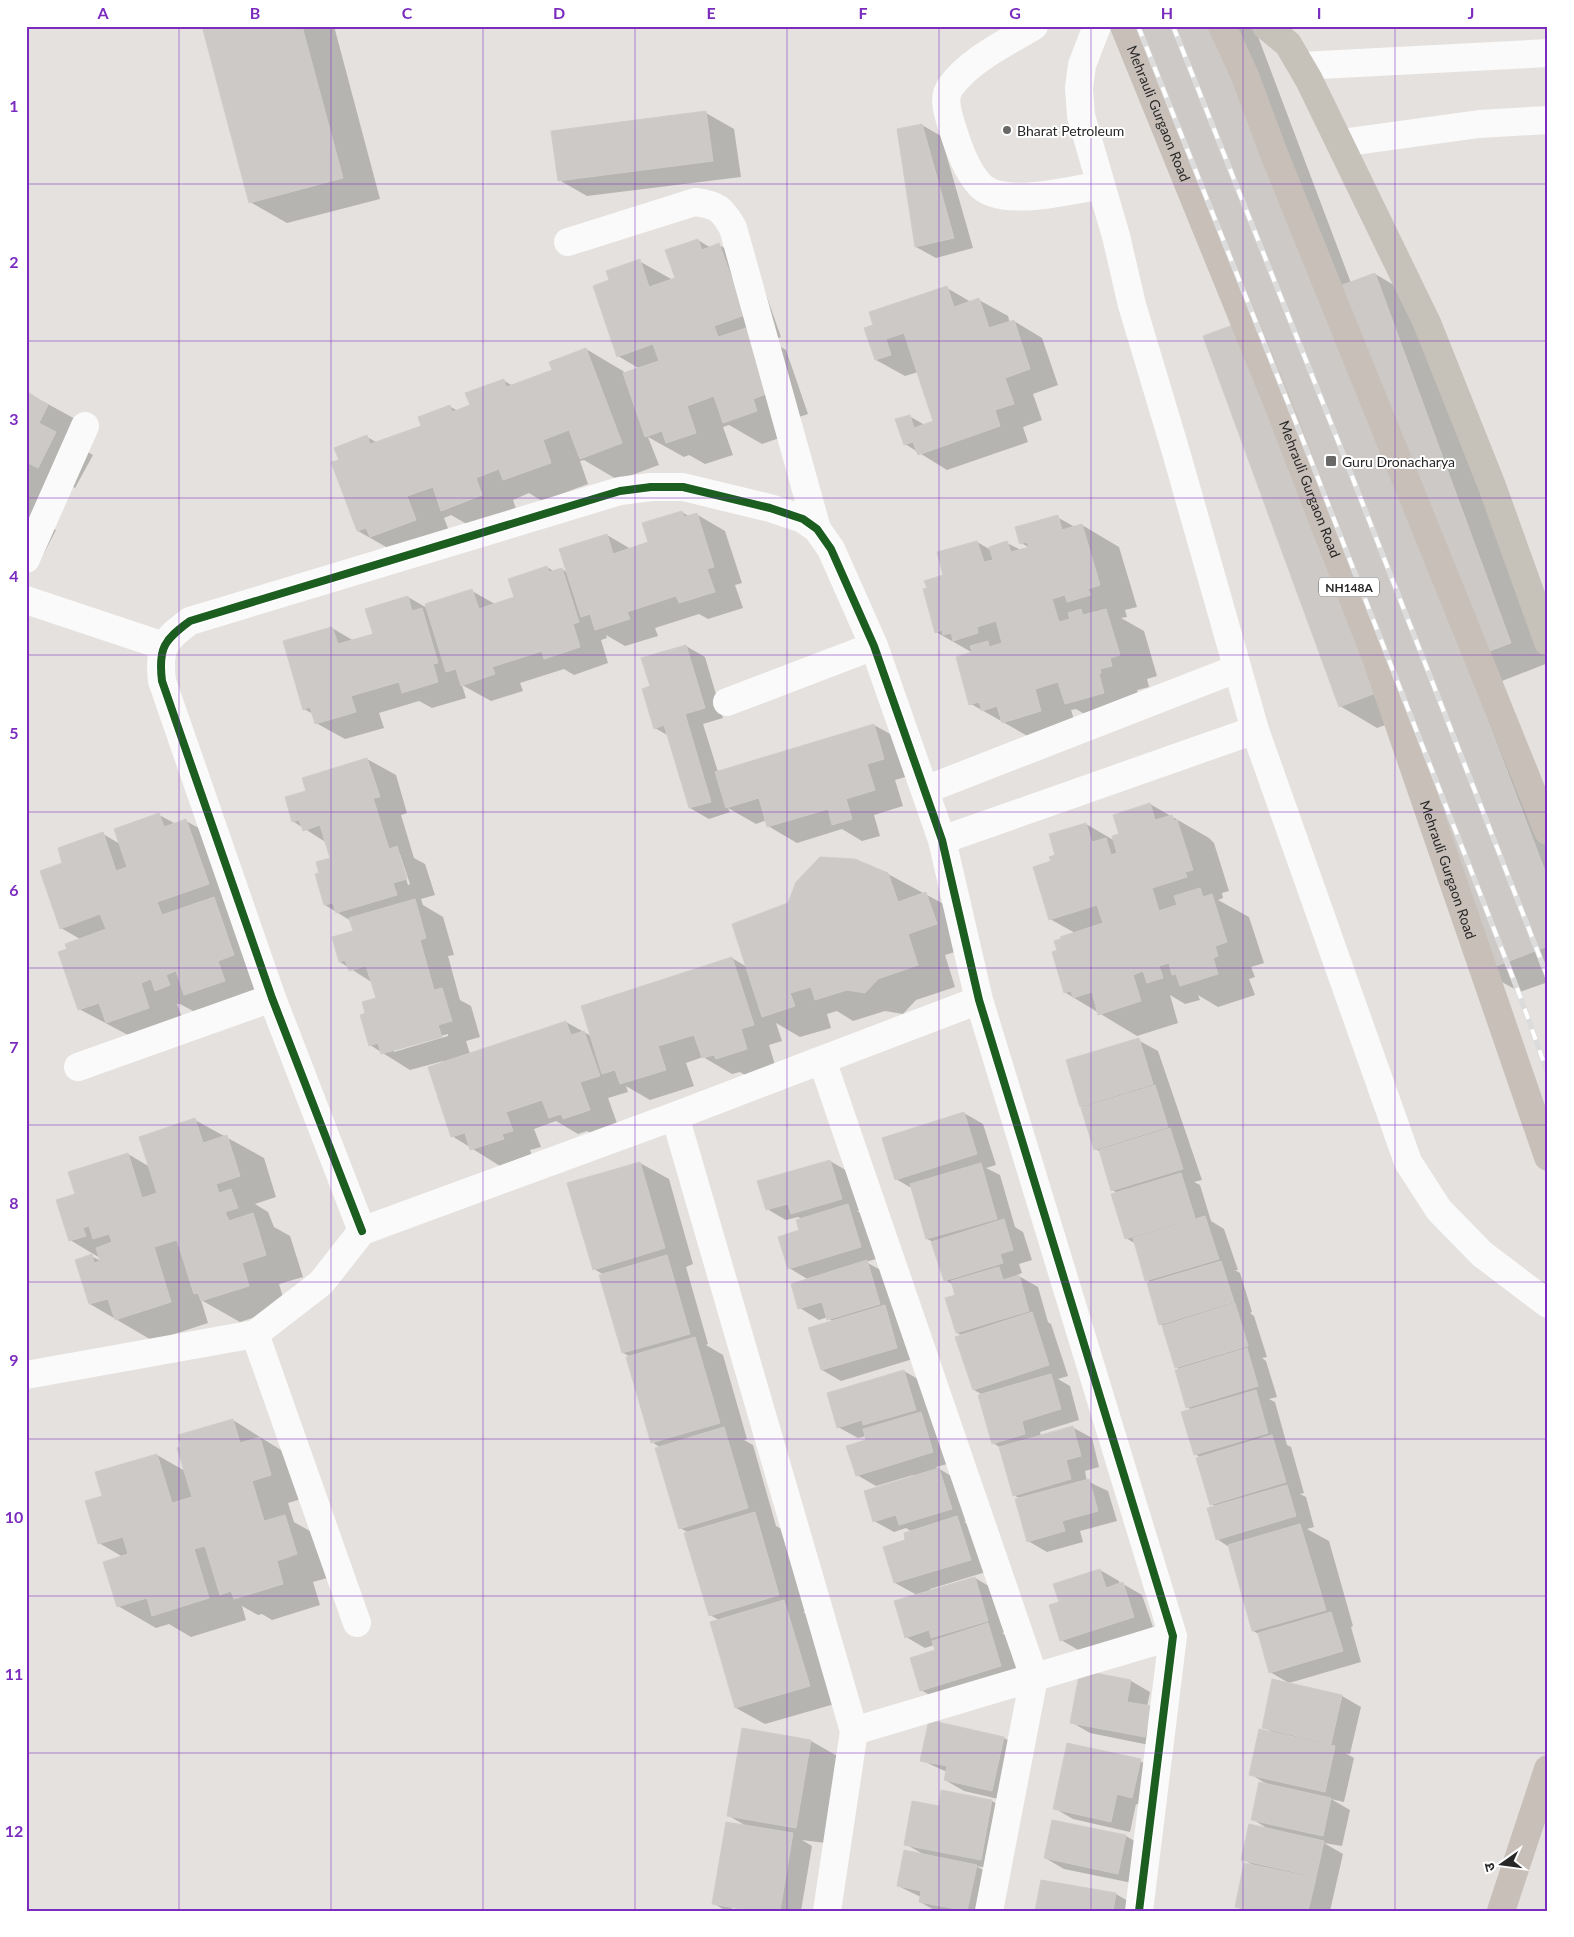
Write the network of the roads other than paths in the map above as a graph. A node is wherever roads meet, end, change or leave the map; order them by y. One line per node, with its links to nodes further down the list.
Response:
1 (1034, 26): 10 (street)
2 (1097, 26): 10 (street)
3 (1124, 26): 30 (highway, Mehrauli Gurgaon Road / NH148A)
4 (1222, 26): 23 (highway)
5 (1266, 26): 7 (main road)
6 (1548, 53): 7 (street)
7 (1301, 66): 9 (main road)
8 (1548, 120): 9 (street)
9 (1341, 143): 16 (main road)
10 (1101, 185): 19 (street)
11 (568, 242): 13 (street)
12 (85, 426): 14 (street)
13 (817, 529): 17 (street); 18 (street)
14 (26, 559)
15 (26, 600): 17 (street)
16 (1548, 642)
17 (164, 646): 25 (street)
18 (874, 646): 20 (street); 22 (street)
19 (1236, 669): 21 (street); 22 (street)
20 (727, 702)
21 (1255, 730): 24 (street); 32 (street)
22 (925, 790): 24 (street)
23 (1548, 831)
24 (942, 840): 26 (street)
25 (272, 998): 28 (street); 31 (street)
26 (979, 1000): 27 (street); 36 (street)
27 (822, 1060): 29 (street); 37 (street)
28 (78, 1067)
29 (675, 1116): 31 (street); 38 (street)
30 (1548, 1157)
31 (362, 1231): 33 (street)
32 (1548, 1304)
33 (255, 1334): 34 (street); 35 (street)
34 (26, 1376)
35 (357, 1623)
36 (1174, 1636): 37 (street); 42 (street)
37 (1034, 1677): 38 (street); 41 (street)
38 (854, 1731): 40 (street)
39 (1548, 1769): 43 (highway)
40 (827, 1911)
41 (989, 1911)
42 (1139, 1911)
43 (1502, 1911)

